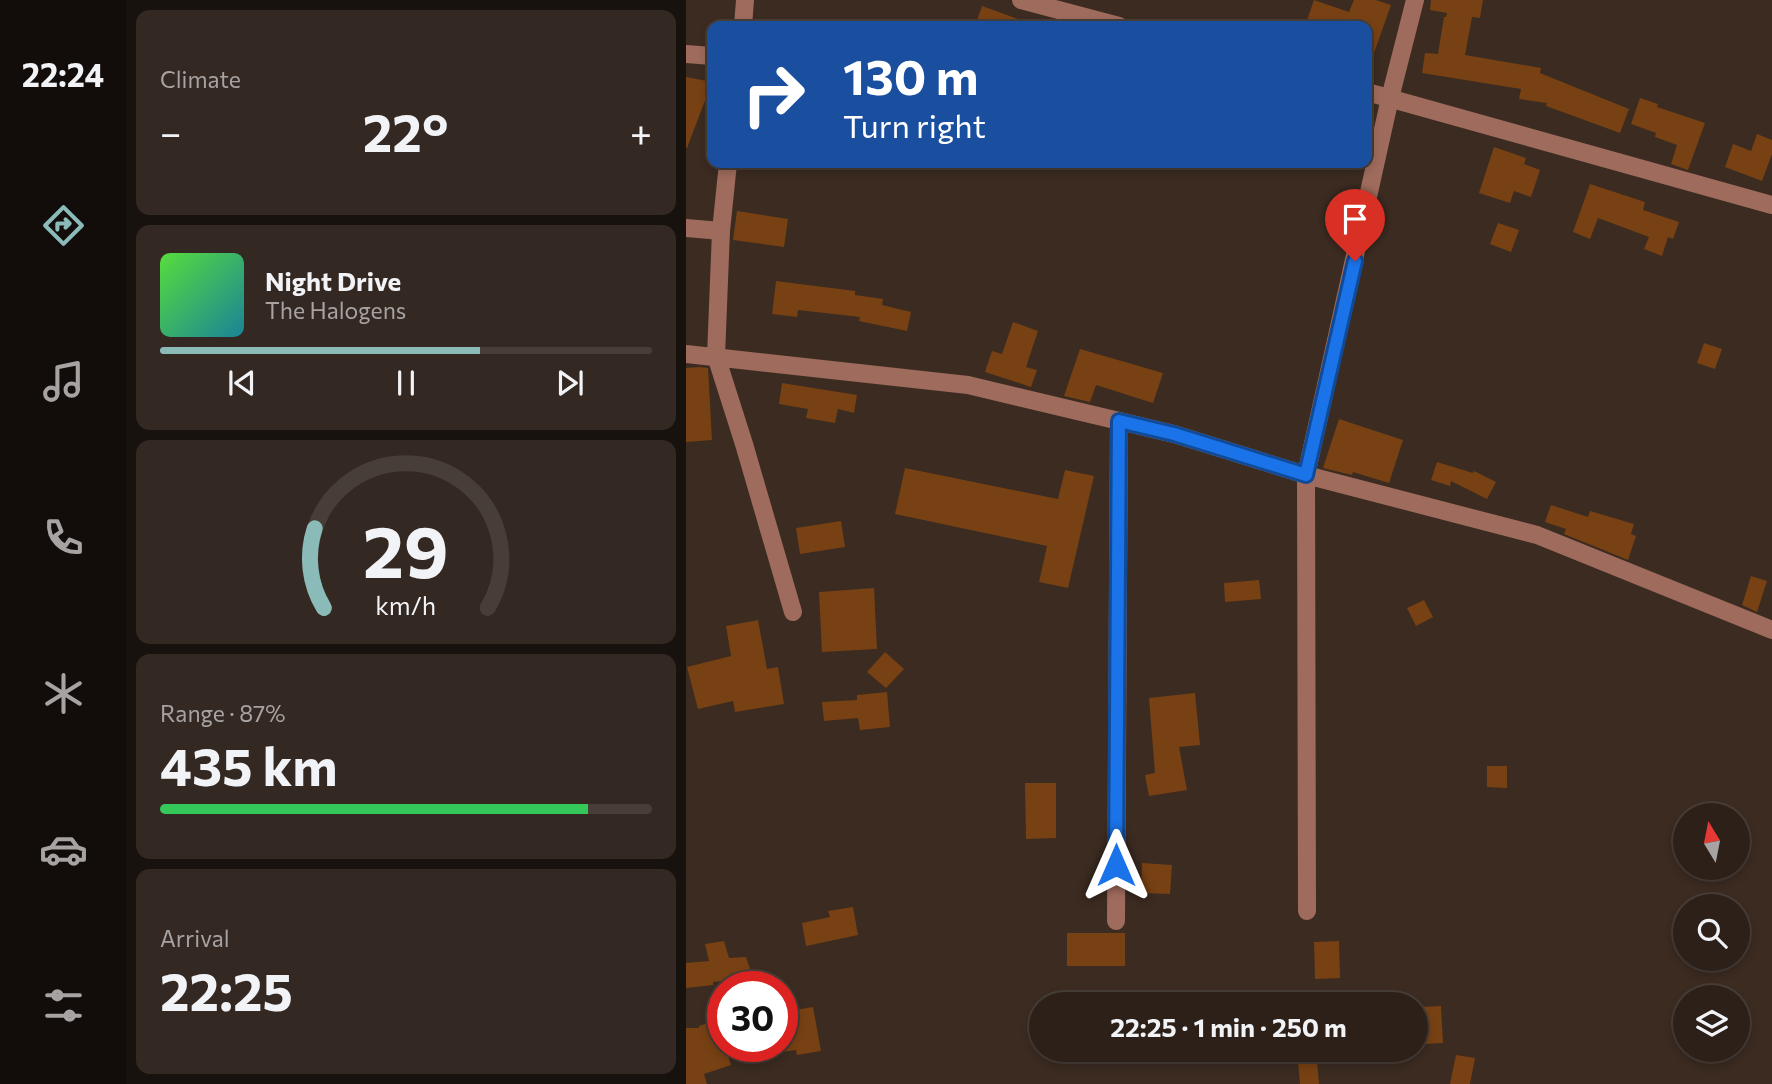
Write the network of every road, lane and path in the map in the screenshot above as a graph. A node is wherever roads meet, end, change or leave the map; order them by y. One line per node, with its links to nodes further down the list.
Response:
1 (745, 0): 4 (street)
2 (1021, 0): 5 (street)
3 (1415, 0): 9 (street)
4 (743, 21)
5 (1100, 21)
6 (686, 54): 7 (street)
7 (707, 56)
8 (1372, 93): 9 (street)
9 (1390, 98): 11 (street); 17 (street)
10 (728, 168): 13 (street)
11 (1772, 205)
12 (686, 228): 13 (street)
13 (722, 231): 15 (street)
14 (686, 354): 15 (street)
15 (716, 356): 16 (street); 18 (street)
16 (1119, 421): 17 (street); 21 (street)
17 (1306, 475): 19 (street); 20 (street)
18 (793, 612)
19 (1772, 630)
20 (1307, 911)
21 (1116, 921)

